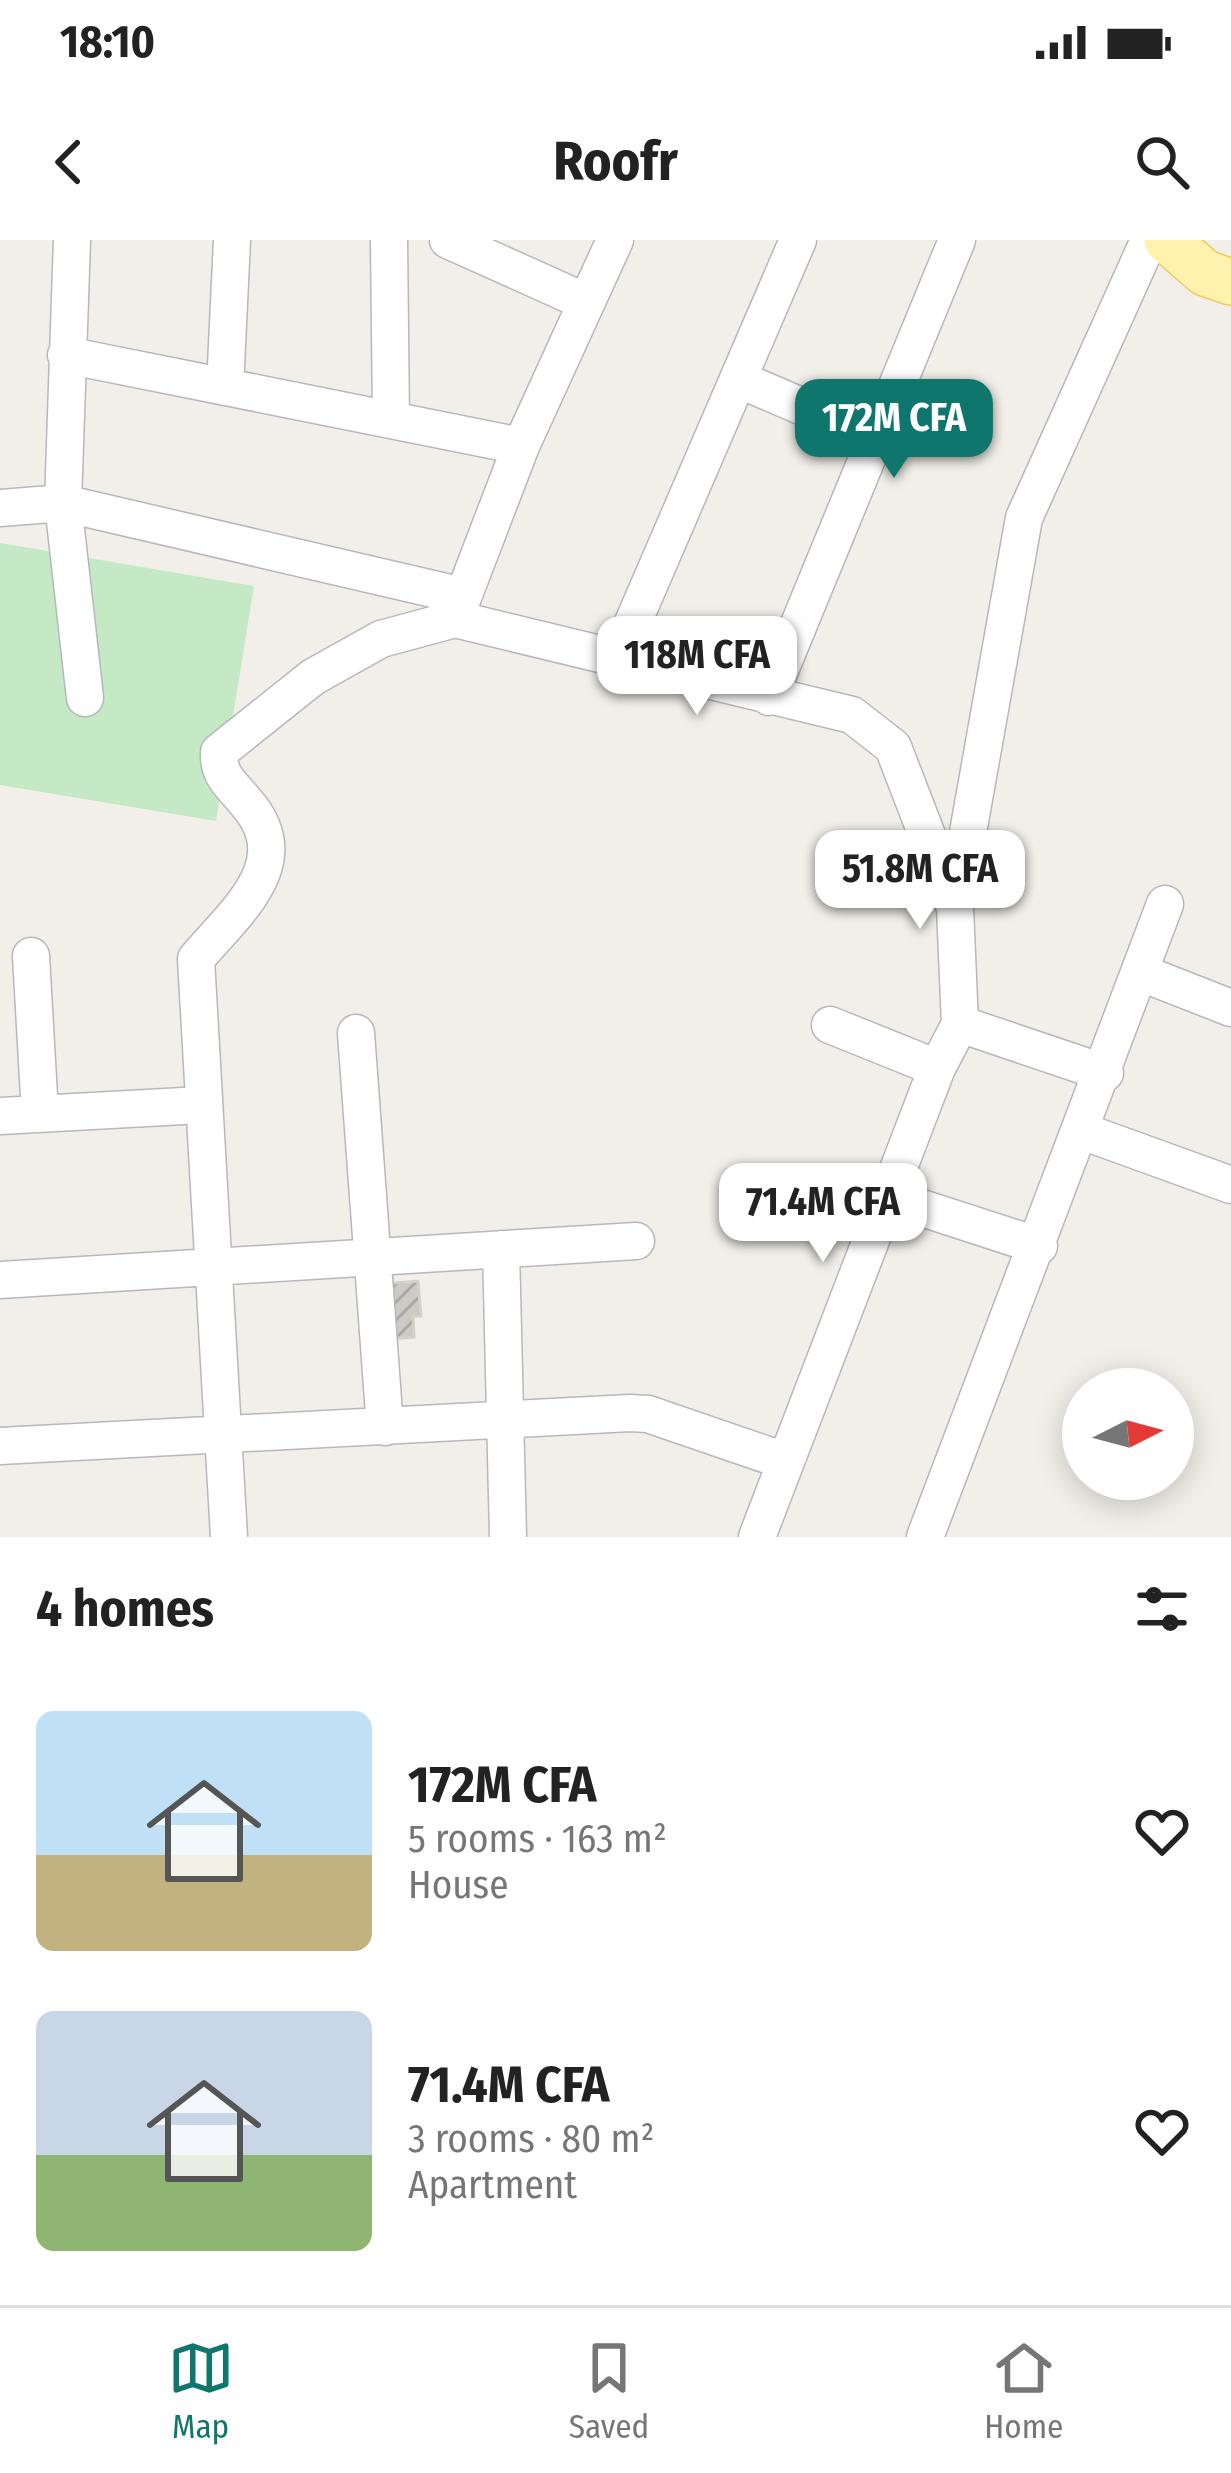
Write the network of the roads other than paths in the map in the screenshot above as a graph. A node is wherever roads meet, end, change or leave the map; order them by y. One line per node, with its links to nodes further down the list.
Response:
1 (71, 240): 12 (street)
2 (232, 240): 14 (street)
3 (389, 240): 15 (street)
4 (448, 240): 11 (street)
5 (615, 240): 11 (street)
6 (798, 240): 13 (street)
7 (957, 240): 16 (street)
8 (1149, 240): 25 (street)
9 (1167, 240): 10 (main road)
10 (1231, 282)
11 (586, 302): 17 (street)
12 (67, 355): 14 (street); 18 (street)
13 (738, 379): 16 (street); 21 (street)
14 (225, 387): 15 (street)
15 (391, 420): 17 (street)
16 (873, 436): 22 (street)
17 (521, 446): 20 (street)
18 (63, 503): 19 (street); 20 (street); 23 (street)
19 (0, 508)
20 (459, 607): 21 (street); 34 (street)
21 (616, 662): 22 (street)
22 (769, 697): 25 (street)
23 (85, 698)
24 (1165, 904): 27 (street)
25 (955, 908): 29 (street)
26 (31, 956): 35 (street)
27 (1139, 972): 28 (street); 33 (street)
28 (1231, 1008)
29 (960, 1024): 32 (street); 33 (street)
30 (830, 1025): 32 (street)
31 (356, 1033): 43 (street)
32 (937, 1068): 39 (street)
33 (1105, 1073): 37 (street)
34 (202, 1106): 35 (street); 44 (street)
35 (40, 1114): 36 (street)
36 (0, 1116)
37 (1082, 1131): 38 (street); 41 (street)
38 (1231, 1185)
39 (888, 1197): 41 (street); 50 (street)
40 (636, 1240): 42 (street)
41 (1039, 1246): 54 (street)
42 (500, 1250): 43 (street); 46 (street)
43 (373, 1257): 44 (street); 47 (street)
44 (212, 1267): 45 (street); 48 (street)
45 (0, 1280)
46 (502, 1420): 47 (street); 50 (street); 52 (street)
47 (385, 1427): 48 (street)
48 (223, 1435): 49 (street); 51 (street)
49 (0, 1446)
50 (784, 1461): 53 (street)
51 (230, 1537)
52 (508, 1537)
53 (757, 1537)
54 (925, 1537)

